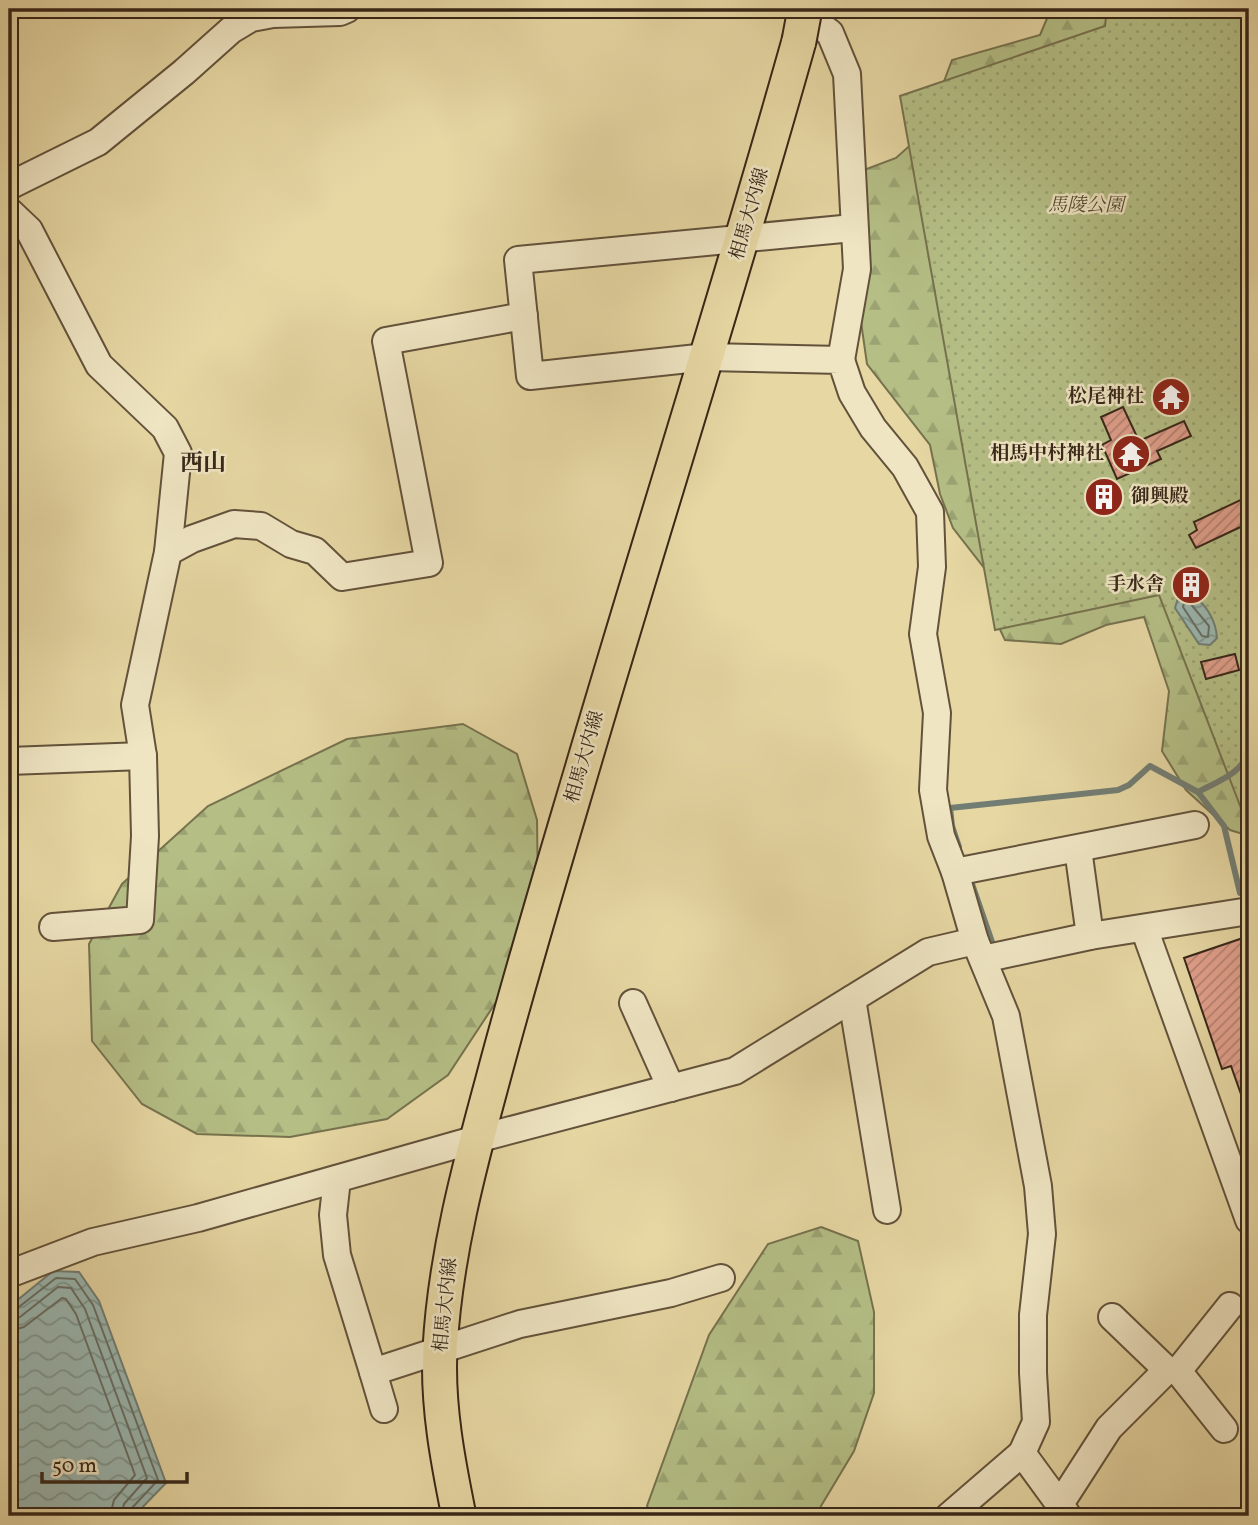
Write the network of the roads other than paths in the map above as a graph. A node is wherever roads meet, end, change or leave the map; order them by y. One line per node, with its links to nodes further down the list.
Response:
1 (347, 9): 4 (street)
2 (805, 9): 3 (main road, 相馬大内線, bridge)
3 (798, 25): 6 (street); 7 (main road, 相馬大内線)
4 (9, 186)
5 (9, 211): 11 (street)
6 (853, 228): 7 (street); 10 (street)
7 (743, 238): 8 (street); 9 (main road, 相馬大内線)
8 (524, 316): 9 (street); 11 (street)
9 (707, 357): 10 (street); 25 (main road, 相馬大内線)
10 (841, 360): 16 (street)
11 (168, 552): 12 (street)
12 (143, 756): 13 (street); 18 (street)
13 (9, 761)
14 (1195, 825): 15 (street)
15 (1078, 849): 16 (street); 20 (street)
16 (955, 872): 21 (street)
17 (1249, 911): 19 (street)
18 (53, 927)
19 (1144, 928): 20 (street); 28 (street)
20 (1090, 936): 21 (street)
21 (979, 950): 22 (street); 38 (street)
22 (852, 999): 24 (street); 27 (street)
23 (633, 1003): 24 (street)
24 (671, 1088): 25 (street)
25 (477, 1139): 26 (street); 33 (main road, 相馬大内線)
26 (337, 1179): 29 (street); 35 (street)
27 (887, 1210)
28 (1249, 1220)
29 (9, 1274)
30 (721, 1278): 33 (street)
31 (1230, 1306): 34 (street)
32 (1112, 1317): 34 (street)
33 (440, 1350): 35 (street); 40 (main road, 相馬大内線)
34 (1173, 1370): 37 (street); 39 (street)
35 (373, 1372): 36 (street)
36 (384, 1409)
37 (1224, 1429)
38 (1022, 1454): 39 (street); 41 (street)
39 (1064, 1510)
40 (459, 1516)
41 (949, 1516)

